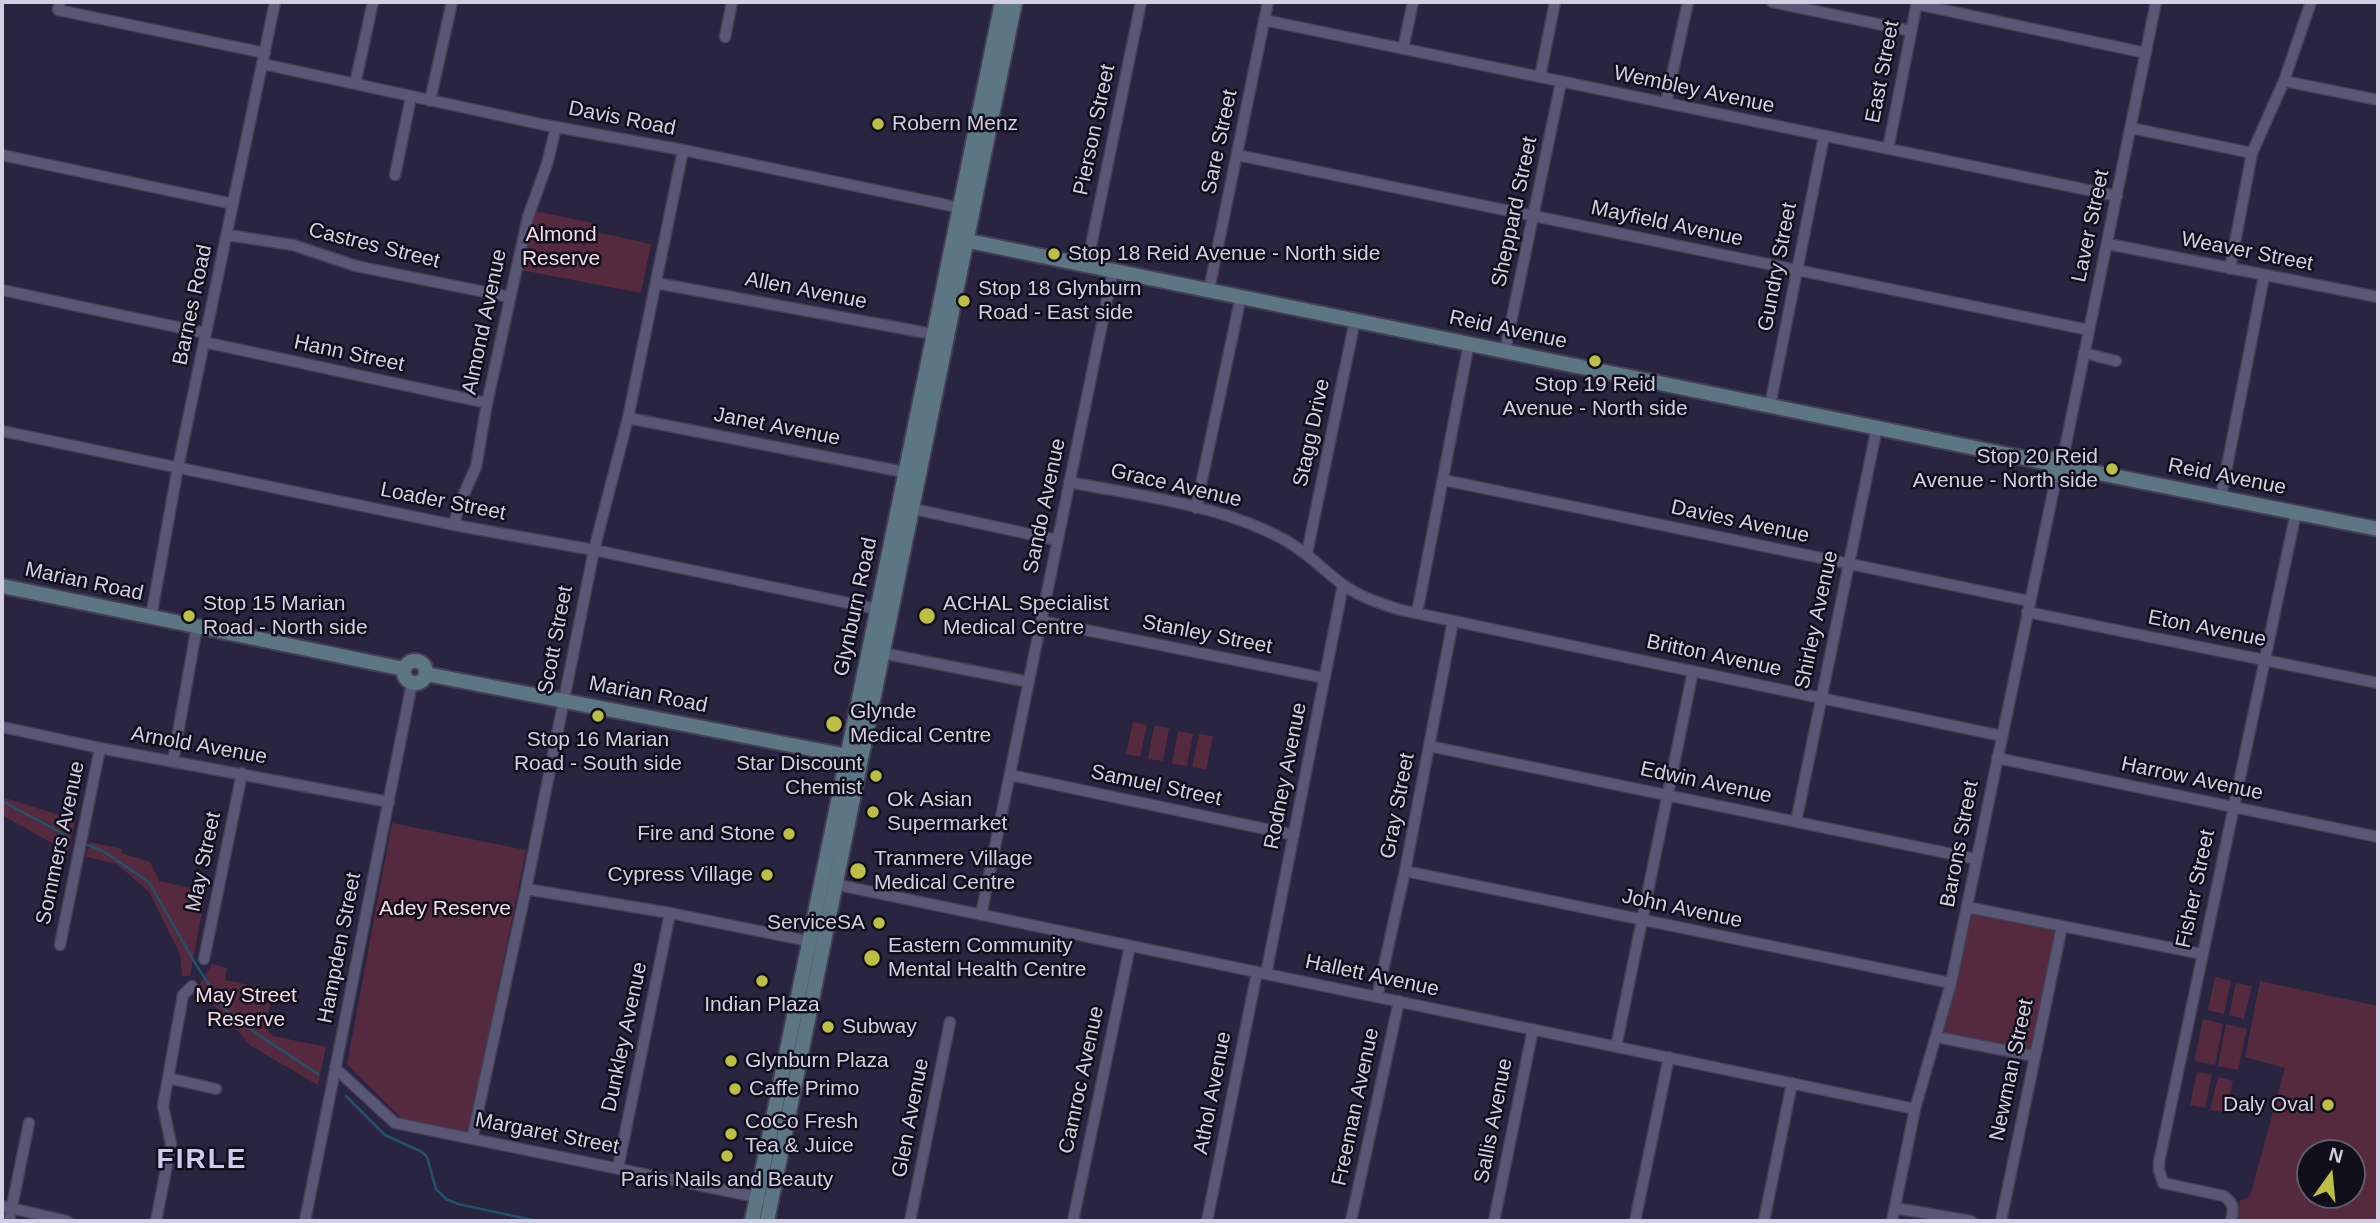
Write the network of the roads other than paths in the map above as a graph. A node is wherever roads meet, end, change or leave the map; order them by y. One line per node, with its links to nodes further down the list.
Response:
1 (60, 2): 21 (street)
2 (275, 2): 21 (street, Barnes Road)
3 (373, 2): 27 (street)
4 (452, 2): 30 (street)
5 (732, 2): 19 (street)
6 (1002, 2): 43 (street, Glynburn Road)
7 (1015, 2): 43 (street, Glynburn Road)
8 (1141, 2): 48 (street, Pierson Street)
9 (1268, 2): 17 (street, Sare Street)
10 (1413, 2): 20 (street)
11 (1555, 2): 24 (street)
12 (1688, 2): 31 (street)
13 (1772, 2): 18 (street)
14 (2157, 2): 22 (street, Laver Street)
15 (2311, 2): 25 (street)
16 (1917, 3): 18 (street, East Street); 22 (street)
17 (1264, 20): 20 (street, Wembley Avenue); 39 (street, Sare Street)
18 (1910, 31): 35 (street, East Street)
19 (725, 37)
20 (1403, 49): 24 (street, Wembley Avenue)
21 (265, 53): 23 (street, Barnes Road)
22 (2146, 53): 33 (street, Laver Street)
23 (263, 64): 27 (street, Davis Road); 42 (street, Barnes Road)
24 (1540, 77): 26 (street, Wembley Avenue)
25 (2284, 81): 29 (street); 37 (street)
26 (1561, 82): 31 (street, Wembley Avenue); 44 (street, Sheppard Street)
27 (355, 84): 28 (street, Davis Road)
28 (411, 97): 30 (street, Davis Road); 40 (street)
29 (2378, 100)
30 (430, 101): 32 (street, Davis Road)
31 (1666, 103): 34 (street, Wembley Avenue)
32 (556, 127): 36 (street, Davis Road); 57 (street, Almond Avenue)
33 (2131, 128): 37 (street); 41 (street, Laver Street)
34 (1824, 136): 35 (street, Wembley Avenue); 50 (street, Gundry Street)
35 (1888, 149): 41 (street, Wembley Avenue)
36 (683, 150): 43 (street, Davis Road); 53 (street, Scott Street)
37 (2252, 153): 51 (street)
38 (2, 155): 42 (street)
39 (1237, 155): 44 (street, Mayfield Avenue); 55 (street, Sare Street)
40 (395, 175)
41 (2117, 197): 47 (street, Laver Street)
42 (233, 204): 45 (street, Barnes Road)
43 (967, 209): 46 (street, Glynburn Road)
44 (1534, 216): 50 (street, Mayfield Avenue); 64 (street, Sheppard Street)
45 (227, 235): 57 (street, Castres Street); 62 (street, Barnes Road)
46 (961, 239): 48 (street, Reid Avenue); 61 (street, Glynburn Road)
47 (2108, 244): 51 (street, Weaver Street); 60 (street, Laver Street)
48 (1087, 265): 49 (street, Reid Avenue)
49 (1113, 270): 55 (street, Reid Avenue); 76 (street, Sando Avenue)
50 (1796, 270): 60 (street, Mayfield Avenue); 68 (street, Gundry Street)
51 (2230, 270): 52 (street, Weaver Street)
52 (2264, 276): 58 (street, Weaver Street); 77 (street)
53 (656, 283): 61 (street, Allen Avenue); 69 (street, Scott Street)
54 (2, 290): 62 (street, Hann Street)
55 (1209, 290): 56 (street, Reid Avenue)
56 (1241, 296): 59 (street, Reid Avenue); 79 (street)
57 (510, 297): 67 (street, Almond Avenue)
58 (2378, 297)
59 (1355, 320): 63 (street, Reid Avenue); 86 (street, Stagg Drive)
60 (2089, 330): 65 (street, Laver Street)
61 (940, 336): 74 (street, Glynburn Road)
62 (205, 338): 67 (street, Hann Street); 73 (street, Barnes Road)
63 (1469, 343): 64 (street, Reid Avenue); 75 (street)
64 (1505, 351): 68 (street, Reid Avenue)
65 (2084, 354): 66 (street); 72 (street, Laver Street)
66 (2116, 361)
67 (487, 403): 82 (street, Almond Avenue)
68 (1770, 405): 70 (street, Reid Avenue)
69 (628, 418): 74 (street, Janet Avenue); 85 (street, Scott Street)
70 (1877, 427): 72 (street, Reid Avenue); 87 (street, Shirley Avenue)
71 (2, 431): 73 (street, Loader Street)
72 (2060, 465): 77 (street, Reid Avenue); 90 (street, Barons Street)
73 (178, 467): 82 (street, Loader Street); 93 (street, Barnes Road)
74 (911, 473): 78 (street, Glynburn Road); 80 (street, Glynburn Road)
75 (1444, 480): 87 (street, Davies Avenue); 92 (street)
76 (1069, 482): 79 (street, Grace Avenue); 84 (street, Sando Avenue)
77 (2221, 497): 81 (street, Reid Avenue)
78 (898, 505): 80 (street); 91 (street, Glynburn Road)
79 (1196, 508): 86 (street, Grace Avenue)
80 (913, 509): 84 (street); 97 (street, Glynburn Road)
81 (2296, 512): 83 (street, Reid Avenue); 98 (street, Fisher Street)
82 (454, 525): 85 (street, Loader Street)
83 (2378, 529)
84 (1057, 540): 94 (street, Sando Avenue)
85 (594, 550): 91 (street, Loader Street); 107 (street, Scott Street)
86 (1307, 553): 88 (street, Grace Avenue)
87 (1848, 564): 90 (street, Davies Avenue); 106 (street, Shirley Avenue)
88 (1343, 585): 92 (street, Grace Avenue); 102 (street, Rodney Avenue)
89 (2, 586): 93 (street, Marian Road)
90 (2028, 607): 98 (street, Eton Avenue); 109 (street, Barons Street)
91 (877, 608): 112 (street, Glynburn Road)
92 (1417, 613): 95 (street, Britton Avenue)
93 (151, 617): 96 (street, Marian Road)
94 (1041, 621): 102 (street, Stanley Street); 103 (street, Sando Avenue)
95 (1453, 621): 100 (street, Britton Avenue); 110 (street, Gray Street)
96 (197, 626): 99 (street, Marian Road); 115 (street)
97 (882, 653): 103 (street); 113 (street, Glynburn Road)
98 (2264, 660): 105 (street, Eton Avenue); 120 (street, Fisher Street)
99 (404, 669): 101 (street); 104 (street)
100 (1693, 671): 106 (street, Britton Avenue); 118 (street)
101 (426, 674): 104 (street); 107 (street, Marian Road)
102 (1324, 678): 122 (street, Rodney Avenue)
103 (1029, 682): 117 (street, Sando Avenue)
104 (412, 683): 119 (street, Hampden Street)
105 (2378, 683)
106 (1820, 698): 109 (street, Britton Avenue); 121 (street, Shirley Avenue)
107 (564, 700): 112 (street, Marian Road); 127 (street, Scott Street)
108 (2, 727): 111 (street, Arnold Avenue)
109 (2002, 736): 114 (street, Barons Street)
110 (1429, 746): 118 (street, Edwin Avenue); 125 (street, Gray Street)
111 (100, 748): 115 (street, Arnold Avenue); 134 (street, Sommers Avenue)
112 (846, 755): 113 (street, Marian Road); 126 (street, Glynburn Road)
113 (862, 758): 126 (street, Glynburn Road)
114 (1997, 758): 120 (street, Harrow Avenue); 124 (street, Barons Street)
115 (173, 761): 116 (street, Arnold Avenue)
116 (242, 773): 119 (street, Arnold Avenue); 137 (street, May Street)
117 (1010, 775): 122 (street, Samuel Street); 130 (street, Sando Avenue)
118 (1668, 795): 121 (street, Edwin Avenue); 131 (street)
119 (389, 802): 151 (street, Hampden Street)
120 (2234, 807): 123 (street, Harrow Avenue); 136 (street, Fisher Street)
121 (1796, 822): 124 (street, Edwin Avenue)
122 (1294, 835): 138 (street, Rodney Avenue)
123 (2378, 837)
124 (1976, 859): 128 (street, Barons Street)
125 (1405, 871): 131 (street, John Avenue); 142 (street, Gray Street)
126 (828, 883): 130 (street, Hallett Avenue); 133 (street, Glynburn Road)
127 (526, 889): 129 (street); 157 (street, Scott Street)
128 (1967, 907): 132 (street); 140 (street, Barons Street)
129 (670, 913): 133 (street); 158 (street, Dunkley Avenue)
130 (981, 915): 135 (street, Hallett Avenue)
131 (1642, 920): 140 (street, John Avenue); 148 (street)
132 (2062, 926): 136 (street); 149 (street, Newman Street)
133 (816, 943): 139 (street, Glynburn Road); 144 (street, Glynburn Road)
134 (60, 945)
135 (1130, 946): 138 (street, Hallett Avenue); 169 (street, Camroc Avenue)
136 (2202, 954): 178 (street, Fisher Street)
137 (204, 959)
138 (1261, 973): 142 (street, Hallett Avenue); 170 (street, Athol Avenue)
139 (817, 979): 144 (street); 159 (street, Glynburn Road)
140 (1951, 983): 147 (street, Barons Street)
141 (192, 986): 152 (street)
142 (1377, 997): 143 (street, Hallett Avenue)
143 (1399, 1002): 146 (street, Hallett Avenue); 171 (street, Freeman Avenue)
144 (795, 1011): 159 (street, Glynburn Road)
145 (950, 1022): 168 (street, Glen Avenue)
146 (1533, 1029): 148 (street, Hallett Avenue); 172 (street, Sallis Avenue)
147 (1937, 1037): 149 (street); 155 (street, Barons Street)
148 (1616, 1046): 150 (street, Hallett Avenue)
149 (2034, 1055): 177 (street, Newman Street)
150 (1669, 1057): 153 (street, Hallett Avenue); 173 (street)
151 (335, 1068): 157 (street, Margaret Street); 165 (street, Hampden Street)
152 (168, 1078): 154 (street); 164 (street)
153 (1792, 1083): 155 (street, Hallett Avenue); 174 (street)
154 (216, 1089)
155 (1915, 1109): 161 (street, Barons Street)
156 (29, 1123): 160 (street)
157 (471, 1139): 158 (street, Margaret Street)
158 (618, 1168): 159 (street, Margaret Street)
159 (764, 1198): 166 (street, Glynburn Road); 167 (street, Glynburn Road)
160 (6, 1207): 162 (street); 163 (street)
161 (1895, 1208): 175 (street, Barons Street); 176 (street)
162 (9, 1221)
163 (68, 1221)
164 (156, 1221)
165 (305, 1221)
166 (752, 1221)
167 (767, 1221)
168 (910, 1221)
169 (1073, 1221)
170 (1207, 1221)
171 (1351, 1221)
172 (1494, 1221)
173 (1635, 1221)
174 (1764, 1221)
175 (1892, 1221)
176 (1971, 1221)
177 (2001, 1221)
178 (2231, 1221)

